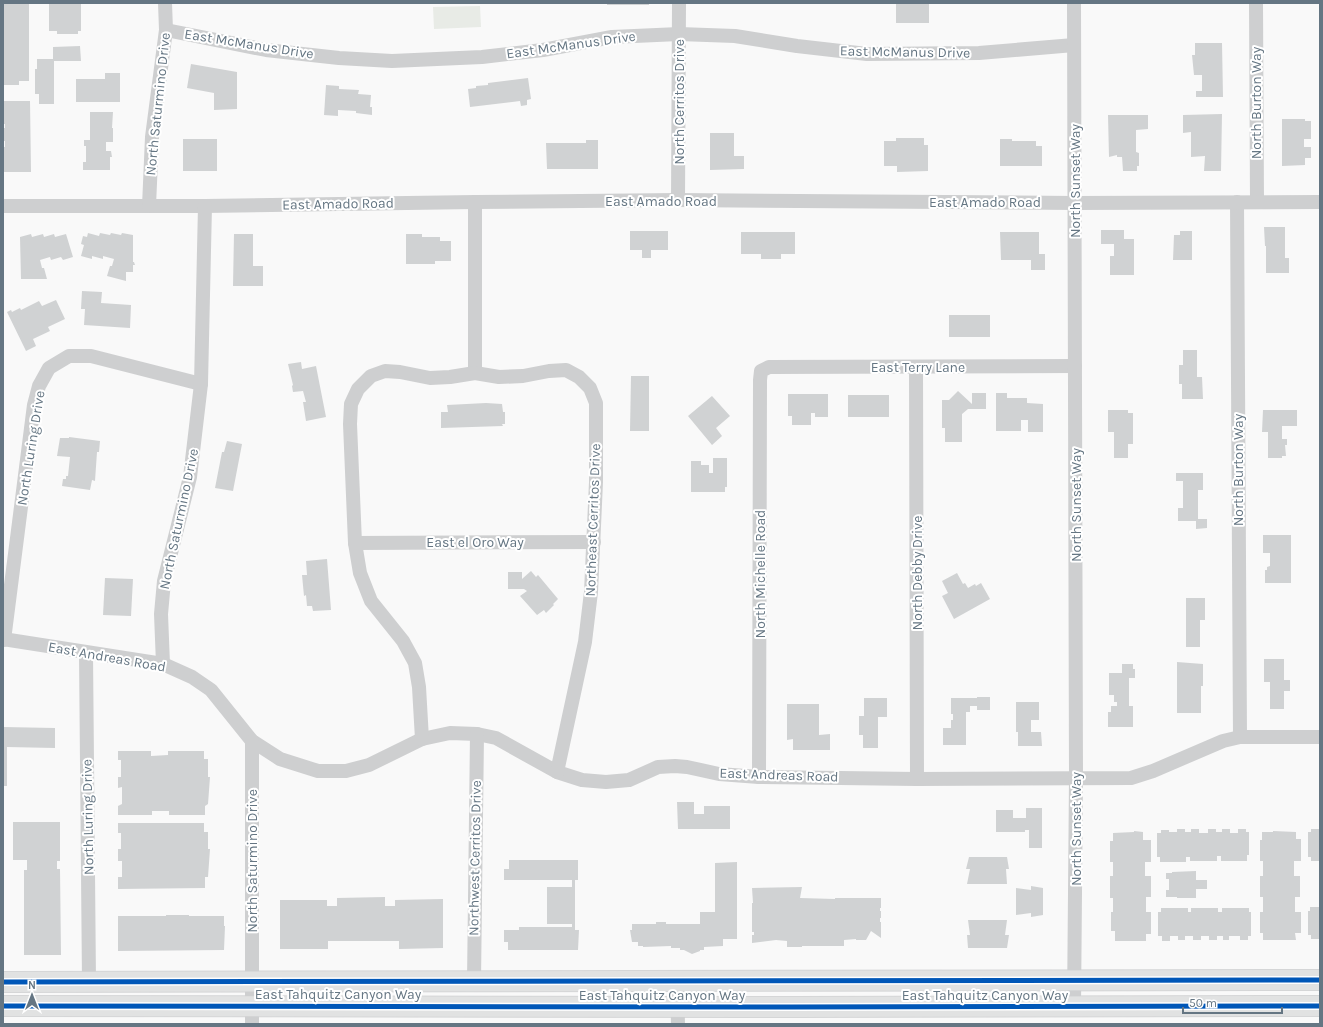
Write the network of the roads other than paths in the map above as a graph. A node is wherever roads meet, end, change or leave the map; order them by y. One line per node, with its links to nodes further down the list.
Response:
1 (165, 3): 5 (street, North Saturmino Drive)
2 (680, 3): 6 (street, North Cerritos Drive)
3 (1074, 3): 7 (street, North Sunset Way)
4 (1256, 3): 11 (street, North Burton Way)
5 (166, 30): 6 (street, East McManus Drive); 15 (street, North Saturmino Drive)
6 (679, 34): 7 (street, East McManus Drive); 8 (street, North Cerritos Drive)
7 (1074, 45): 13 (street, North Sunset Way)
8 (678, 200): 9 (street, East Amado Road); 13 (street, East Amado Road)
9 (475, 202): 16 (street, East Amado Road); 20 (street)
10 (1237, 202): 11 (street, East Amado Road); 13 (street, East Amado Road); 29 (street, North Burton Way)
11 (1257, 202): 12 (street, East Amado Road)
12 (1320, 202)
13 (1075, 203): 17 (street, North Sunset Way)
14 (3, 206): 15 (street, East Amado Road)
15 (148, 206): 16 (street, East Amado Road)
16 (205, 206): 21 (street, North Saturmino Drive)
17 (1075, 366): 18 (street, East Terry Lane); 34 (street, North Sunset Way)
18 (916, 367): 19 (street, East Terry Lane); 35 (street, North Debby Drive)
19 (761, 371): 33 (street, North Michelle Road)
20 (475, 373): 22 (street, Northeast Cerritos Drive); 23 (street)
21 (202, 384): 24 (street, North Luring Drive); 26 (street, North Saturmino Drive)
22 (594, 542): 23 (street, East el Oro Way); 32 (street, Northeast Cerritos Drive)
23 (355, 543): 30 (street)
24 (4, 639): 25 (street, East Andreas Road)
25 (86, 653): 26 (street, East Andreas Road); 40 (street, North Luring Drive)
26 (163, 664): 31 (street, East Andreas Road)
27 (477, 734): 30 (street, East Andreas Road); 32 (street, East Andreas Road); 42 (street, Northwest Cerritos Drive)
28 (1320, 737): 29 (street, East Andreas Road)
29 (1240, 738): 34 (street, East Andreas Road)
30 (422, 739): 31 (street, East Andreas Road)
31 (252, 741): 41 (street, North Saturmino Drive)
32 (557, 772): 33 (street, East Andreas Road)
33 (759, 777): 35 (street, East Andreas Road)
34 (1076, 778): 35 (street, East Andreas Road); 38 (street, North Sunset Way)
35 (917, 779)
36 (1320, 980): 38 (main road, East Tahquitz Canyon Way)
37 (676, 981): 38 (main road, East Tahquitz Canyon Way); 42 (main road, East Tahquitz Canyon Way); 47 (street)
38 (1074, 981): 45 (street, North Sunset Way)
39 (3, 982): 40 (main road, East Tahquitz Canyon Way)
40 (89, 982): 41 (main road, East Tahquitz Canyon Way)
41 (252, 982): 42 (main road, East Tahquitz Canyon Way); 46 (street, North Saturmino Drive)
42 (474, 982)
43 (3, 1006): 46 (main road, East Tahquitz Canyon Way)
44 (1320, 1006): 45 (main road, East Tahquitz Canyon Way)
45 (1074, 1007): 47 (main road, East Tahquitz Canyon Way)
46 (252, 1015): 47 (main road, East Tahquitz Canyon Way)
47 (677, 1015)

